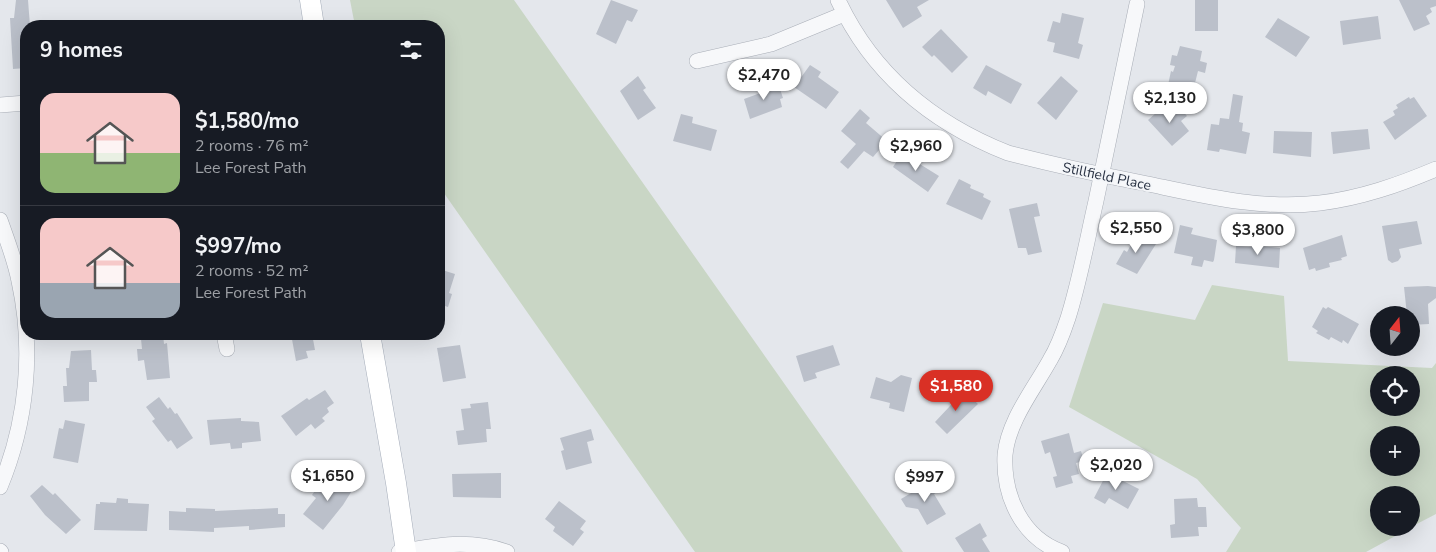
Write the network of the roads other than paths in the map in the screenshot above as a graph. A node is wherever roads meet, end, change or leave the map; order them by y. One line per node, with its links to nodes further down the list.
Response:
1 (310, 0): 4 (main road)
2 (1137, 4): 9 (street)
3 (841, 7): 5 (street); 9 (street, Stillfield Place)
4 (313, 20)
5 (698, 60)
6 (20, 103): 7 (street)
7 (0, 105)
8 (1436, 169): 9 (street, Stillfield Place)
9 (1101, 175): 19 (street)
10 (0, 220): 11 (street)
11 (20, 288)
12 (26, 340): 16 (street)
13 (225, 340): 15 (street)
14 (371, 340): 17 (main road)
15 (227, 349)
16 (0, 487)
17 (404, 552): 18 (street)
18 (507, 552)
19 (1062, 552)

